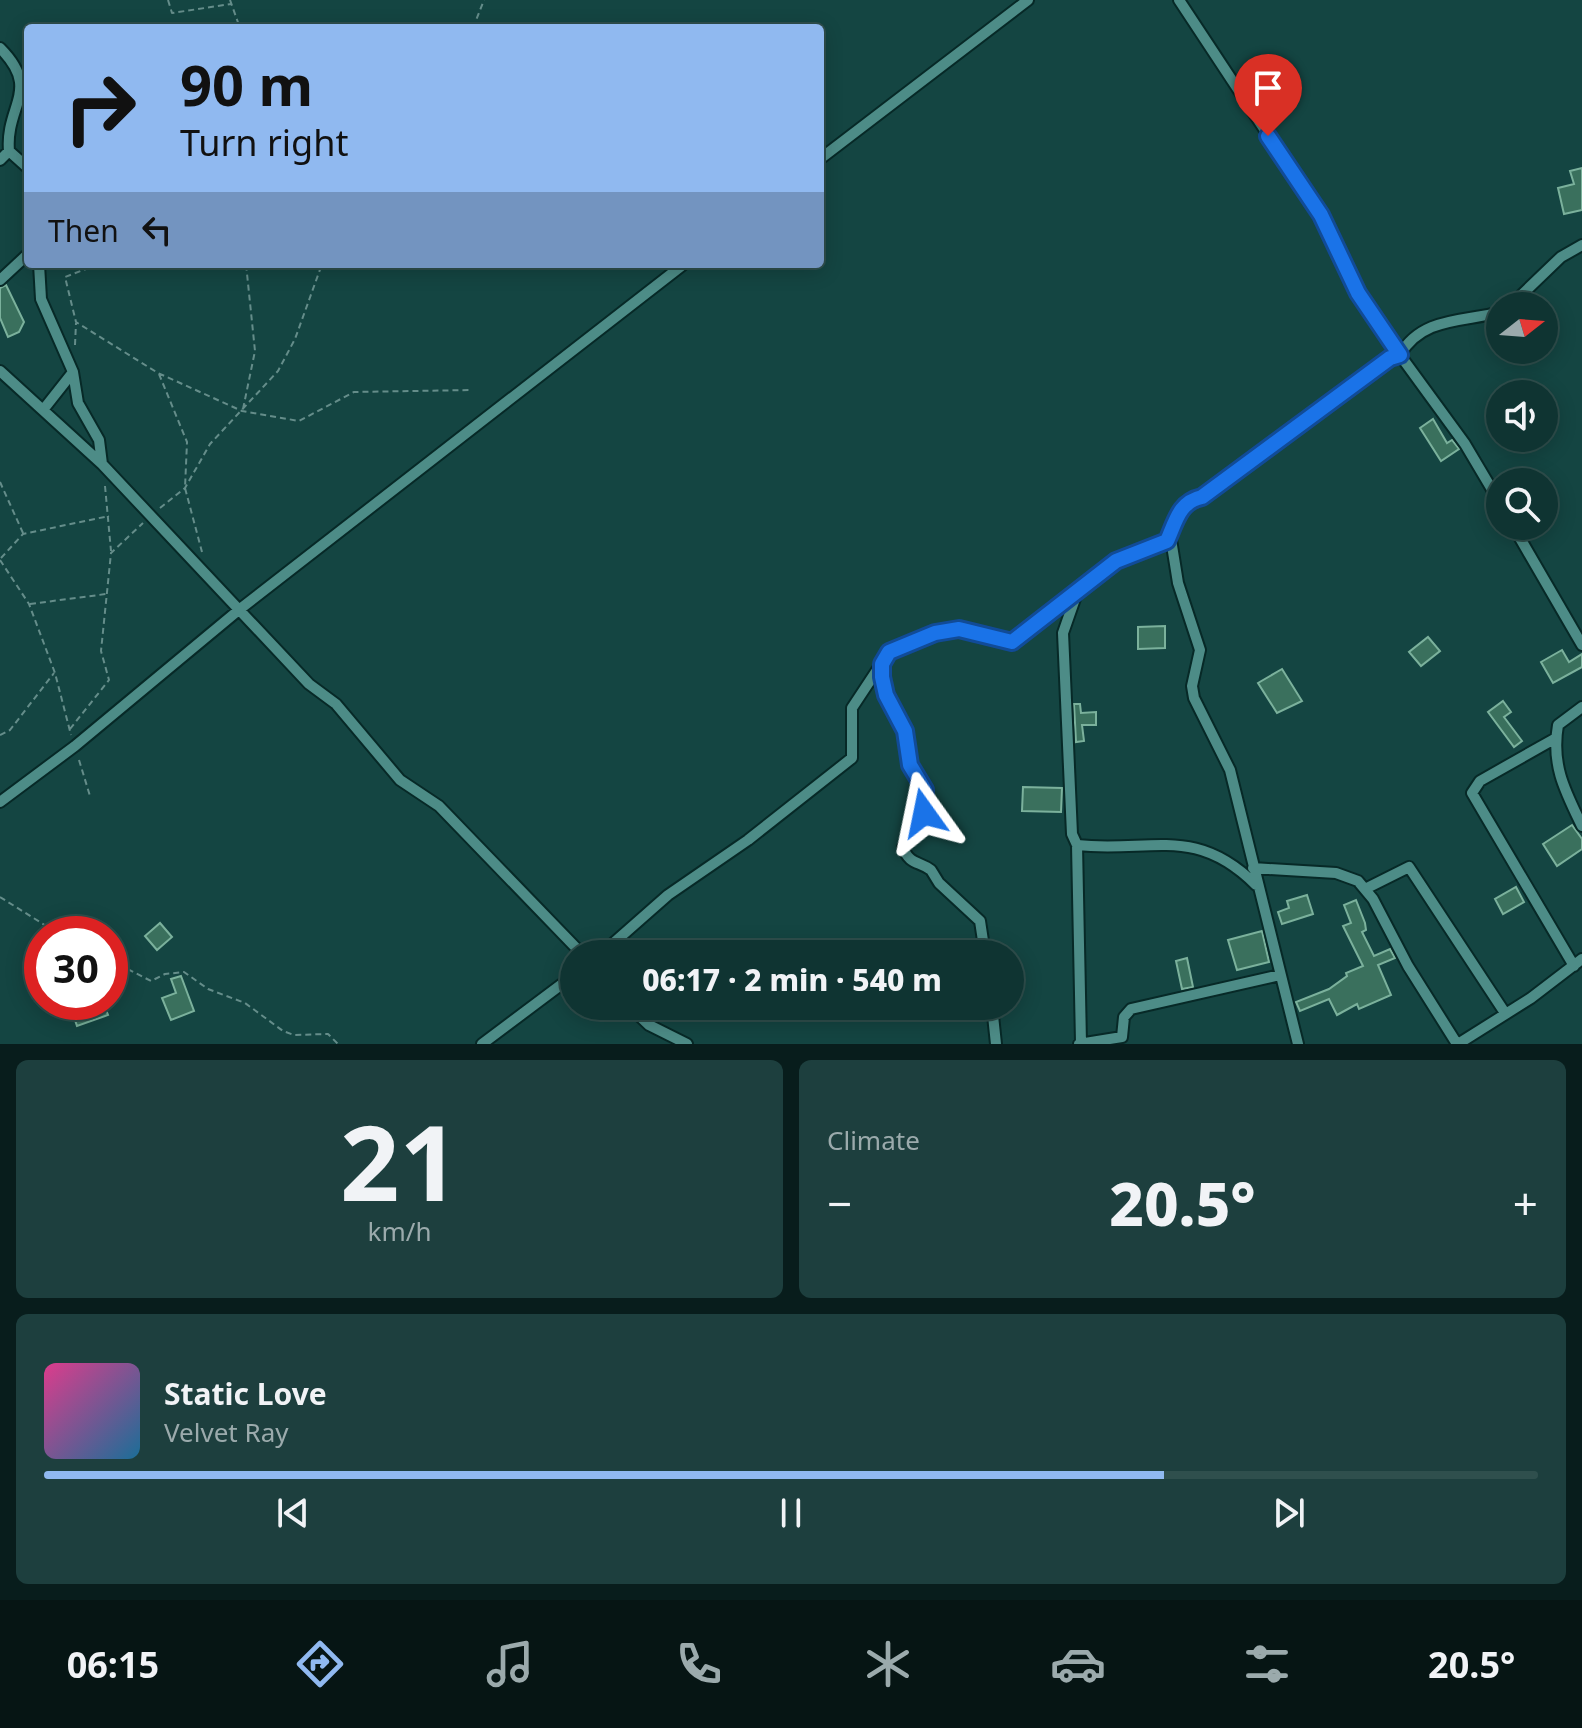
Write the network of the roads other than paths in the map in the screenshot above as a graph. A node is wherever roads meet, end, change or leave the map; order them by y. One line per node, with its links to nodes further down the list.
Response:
1 (1028, 0): 5 (street)
2 (1179, 0): 15 (street)
3 (0, 48): 4 (street)
4 (9, 151): 6 (street); 7 (street)
5 (824, 156)
6 (0, 160)
7 (24, 164)
8 (1582, 245): 13 (street)
9 (24, 258): 12 (street)
10 (39, 268): 17 (street)
11 (679, 268): 24 (street)
12 (0, 280)
13 (1525, 292)
14 (1486, 314): 15 (street)
15 (1400, 355): 20 (street); 21 (street)
16 (0, 371): 18 (street)
17 (73, 372): 18 (street); 19 (street)
18 (43, 410): 19 (street)
19 (102, 464): 24 (street)
20 (1486, 479)
21 (1170, 533): 23 (street); 32 (street)
22 (1521, 540): 25 (street)
23 (1077, 593): 26 (street); 31 (street)
24 (240, 609): 29 (street); 35 (street)
25 (1582, 645)
26 (882, 664): 36 (street); 37 (street)
27 (1582, 707): 28 (street)
28 (1556, 738): 30 (street); 38 (street)
29 (0, 802)
30 (1582, 826)
31 (1077, 845): 33 (street); 44 (street)
32 (1253, 868): 33 (street); 34 (street)
33 (1258, 886): 39 (street)
34 (1365, 889): 41 (street); 49 (street)
35 (568, 940)
36 (617, 940)
37 (983, 940)
38 (1578, 962): 41 (street)
39 (1280, 975): 44 (street); 48 (street)
40 (560, 986): 45 (street)
41 (1505, 1013): 49 (street)
42 (644, 1020): 46 (street)
43 (993, 1020): 47 (street)
44 (1080, 1043)
45 (482, 1044)
46 (687, 1044)
47 (996, 1044)
48 (1298, 1044)
49 (1458, 1044)

